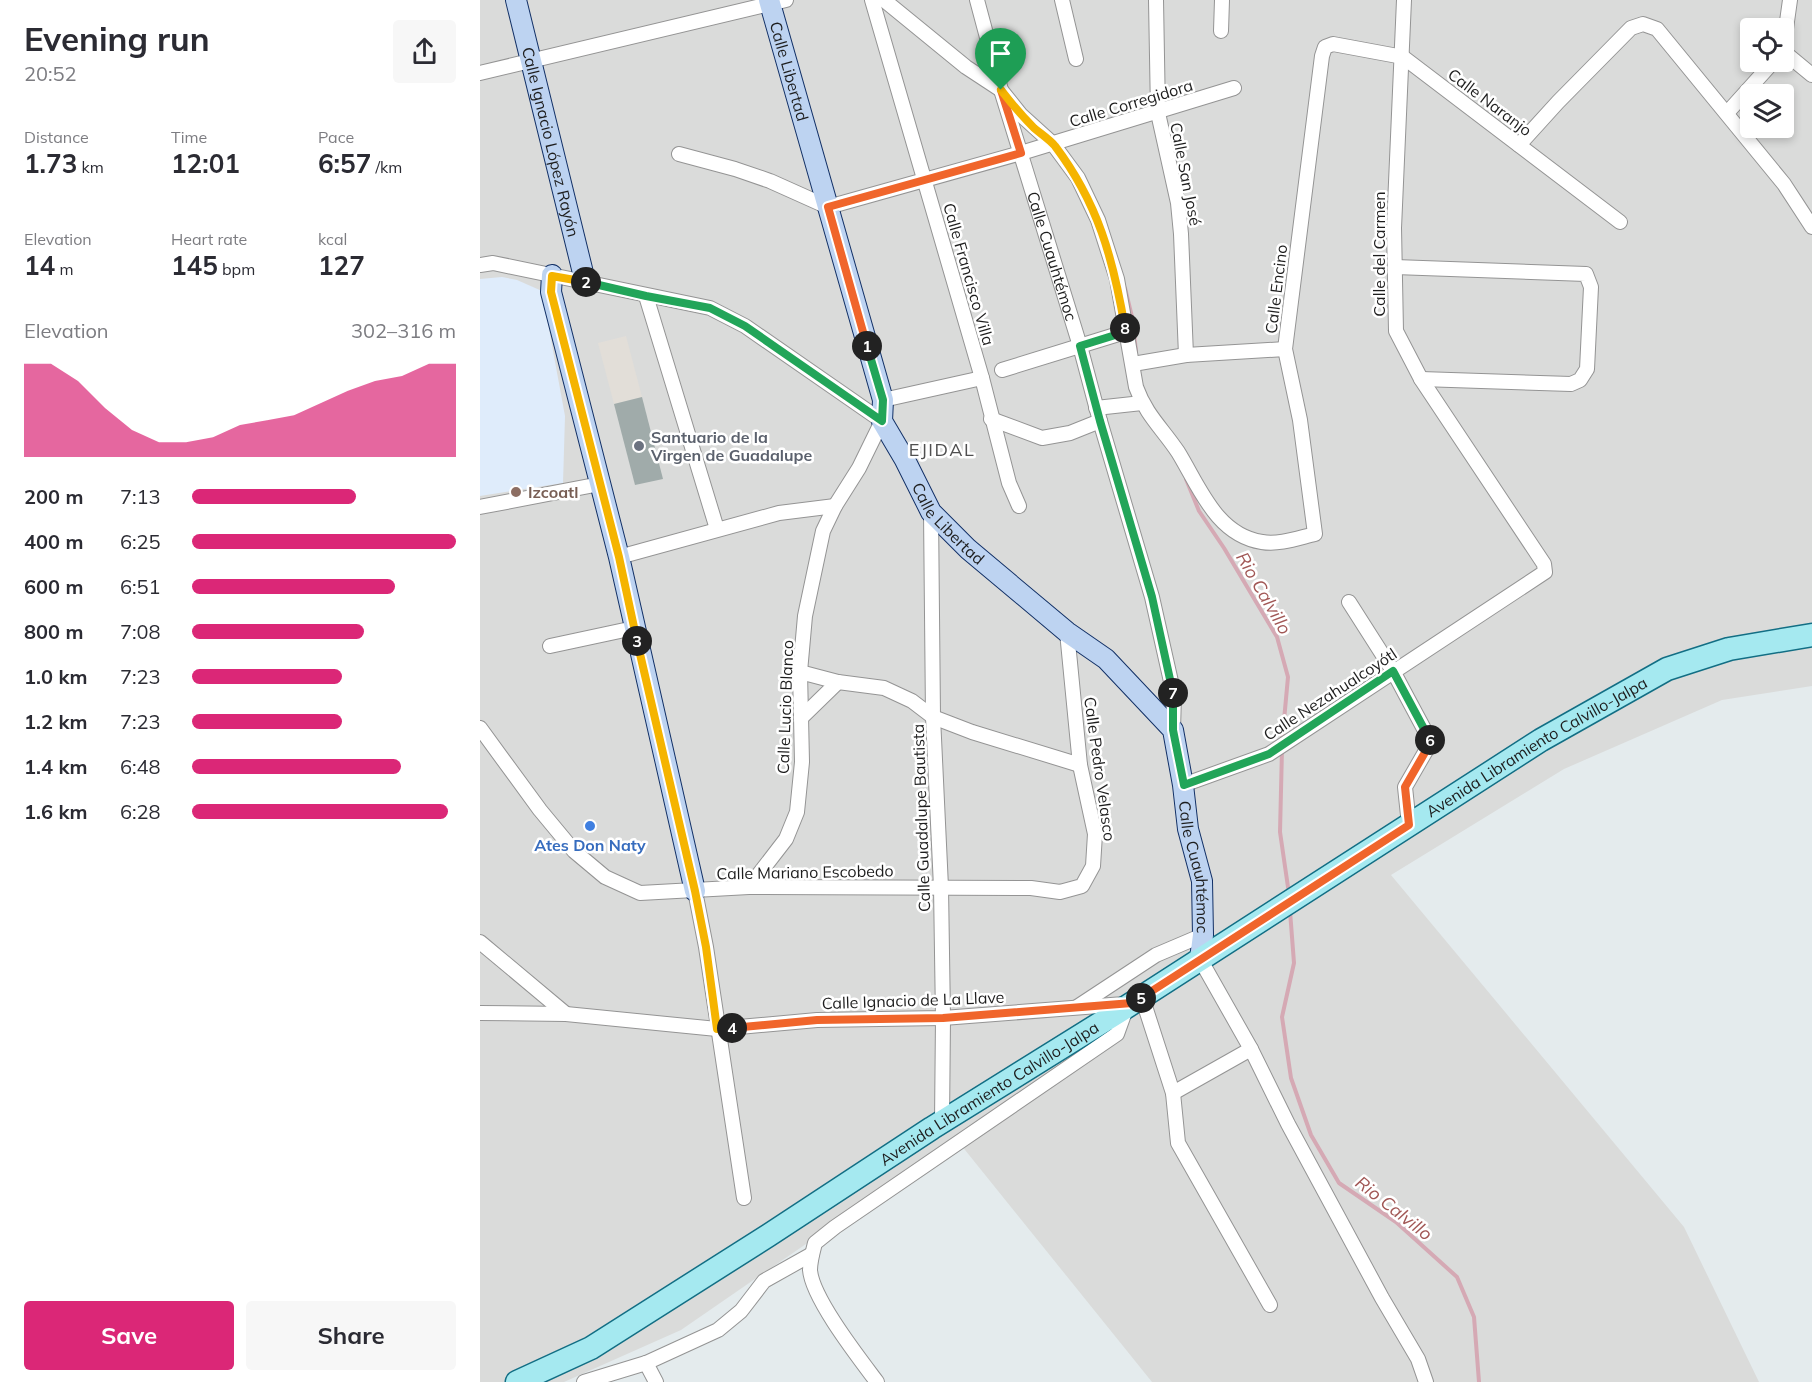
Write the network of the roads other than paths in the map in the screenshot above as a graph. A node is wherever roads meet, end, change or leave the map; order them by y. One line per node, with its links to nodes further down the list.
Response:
1 (516, 0): 16 (street, Calle Ignacio López Rayón)
2 (872, 0): 29 (street, Calle Francisco Villa)
3 (884, 0): 22 (street)
4 (977, 0): 22 (street, Calle Cuauhtémoc)
5 (1062, 0): 15 (street)
6 (1156, 0): 23 (street, Calle San José)
7 (1222, 0): 12 (street)
8 (1404, 0): 14 (street, Calle del Carmen)
9 (1790, 0): 11 (street)
10 (775, 1): 16 (street); 30 (street, Calle Libertad)
11 (1787, 18)
12 (1221, 31)
13 (1325, 47): 14 (street, Calle Naranjo); 40 (street, Calle Encino)
14 (1403, 57): 26 (street, Calle Naranjo); 34 (street, Calle del Carmen)
15 (1076, 58)
16 (532, 60): 19 (street); 36 (street, Calle Ignacio López Rayón)
17 (1794, 60): 20 (street)
18 (1764, 72): 24 (street)
19 (480, 73)
20 (1812, 75)
21 (1234, 88): 23 (street, Calle Corregidora)
22 (1001, 90): 25 (street); 27 (street, Calle Cuauhtémoc)
23 (1158, 113): 25 (street, Calle Corregidora); 41 (street, Calle San José)
24 (1727, 113): 26 (street); 32 (street)
25 (1053, 144): 27 (street, Calle Corregidora); 38 (street)
26 (1519, 145): 31 (street, Calle Naranjo)
27 (1021, 153): 29 (street, Calle Corregidora); 39 (street, Calle Cuauhtémoc)
28 (679, 154): 30 (street)
29 (924, 181): 30 (street, Calle Corregidora); 44 (street, Calle Francisco Villa)
30 (828, 207): 46 (street, Calle Libertad)
31 (1620, 222)
32 (1812, 227)
33 (480, 265): 35 (street)
34 (1395, 267): 45 (street, Calle del Carmen); 45 (street)
35 (552, 276): 36 (street); 51 (street)
36 (585, 281): 37 (street)
37 (646, 296): 50 (street); 56 (street)
38 (1125, 332): 39 (street); 42 (street)
39 (1080, 346): 43 (street); 48 (street, Calle Cuauhtémoc)
40 (1285, 349): 41 (street); 47 (street, Calle Encino)
41 (1186, 355): 42 (street)
42 (1133, 364): 47 (street)
43 (1002, 370)
44 (982, 378): 46 (street); 49 (street, Calle Francisco Villa)
45 (1421, 379): 58 (street, Calle del Carmen)
46 (883, 400): 50 (street, Calle Libertad)
47 (1142, 402): 48 (street)
48 (1098, 415): 49 (street); 70 (street, Calle Cuauhtémoc)
49 (991, 419): 53 (street, Calle Francisco Villa)
50 (882, 421): 52 (street, Calle Lucio Blanco); 55 (street, Calle Libertad)
51 (600, 484): 54 (street); 57 (street)
52 (835, 506): 56 (street); 65 (street, Calle Lucio Blanco)
53 (1019, 506)
54 (480, 507)
55 (931, 512): 61 (street, Calle Libertad); 67 (street, Calle Guadalupe Bautista)
56 (717, 529): 57 (street)
57 (619, 557): 60 (street)
58 (1545, 572): 64 (street, Calle Nezahualcoyótl)
59 (1349, 602): 64 (street)
60 (634, 628): 63 (street); 76 (street)
61 (1067, 632): 70 (street, Calle Libertad); 71 (street, Calle Pedro Velasco)
62 (1812, 635): 73 (main road, Avenida Libramiento Calvillo-Jalpa)
63 (550, 646)
64 (1393, 671): 72 (street, Calle Nezahualcoyótl); 73 (street)
65 (800, 672): 66 (street); 68 (street, Calle Lucio Blanco)
66 (837, 682): 67 (street); 68 (street)
67 (933, 717): 71 (street); 75 (street, Calle Guadalupe Bautista)
68 (801, 718): 74 (street, Calle Lucio Blanco)
69 (480, 728): 76 (street, Calle Mariano Escobedo)
70 (1173, 730): 72 (street, Calle Cuauhtémoc)
71 (1080, 765): 77 (street, Calle Pedro Velasco)
72 (1184, 785): 78 (street, Calle Cuauhtémoc)
73 (1409, 825): 80 (main road, Avenida Libramiento Calvillo-Jalpa)
74 (749, 887): 75 (street, Calle Mariano Escobedo); 76 (street, Calle Mariano Escobedo)
75 (941, 887): 77 (street, Calle Mariano Escobedo); 85 (street, Calle Guadalupe Bautista)
76 (695, 891): 86 (street)
77 (1060, 892)
78 (1203, 935): 80 (street, Calle Cuauhtémoc); 82 (street)
79 (480, 942): 84 (street)
80 (1200, 959): 81 (main road, Avenida Libramiento Calvillo-Jalpa); 87 (street)
81 (1133, 1002): 82 (street, Calle Ignacio de La Llave); 88 (street); 89 (main road, Avenida Libramiento Calvillo-Jalpa); 91 (street)
82 (1076, 1008): 85 (street, Calle Ignacio de La Llave)
83 (480, 1013): 84 (street, Calle Ignacio de La Llave)
84 (566, 1014): 86 (street, Calle Ignacio de La Llave)
85 (943, 1018): 86 (street, Calle Ignacio de La Llave); 89 (street, Calle Guadalupe Bautista)
86 (717, 1029): 90 (street)
87 (1251, 1049): 88 (street); 98 (street)
88 (1173, 1093): 92 (street)
89 (942, 1122): 94 (main road, Avenida Libramiento Calvillo-Jalpa)
90 (744, 1198)
91 (812, 1254): 93 (street); 97 (street)
92 (1270, 1305)
93 (646, 1363): 95 (street); 96 (street)
94 (517, 1382)
95 (584, 1382)
96 (656, 1382)
97 (877, 1382)
98 (1426, 1382)

